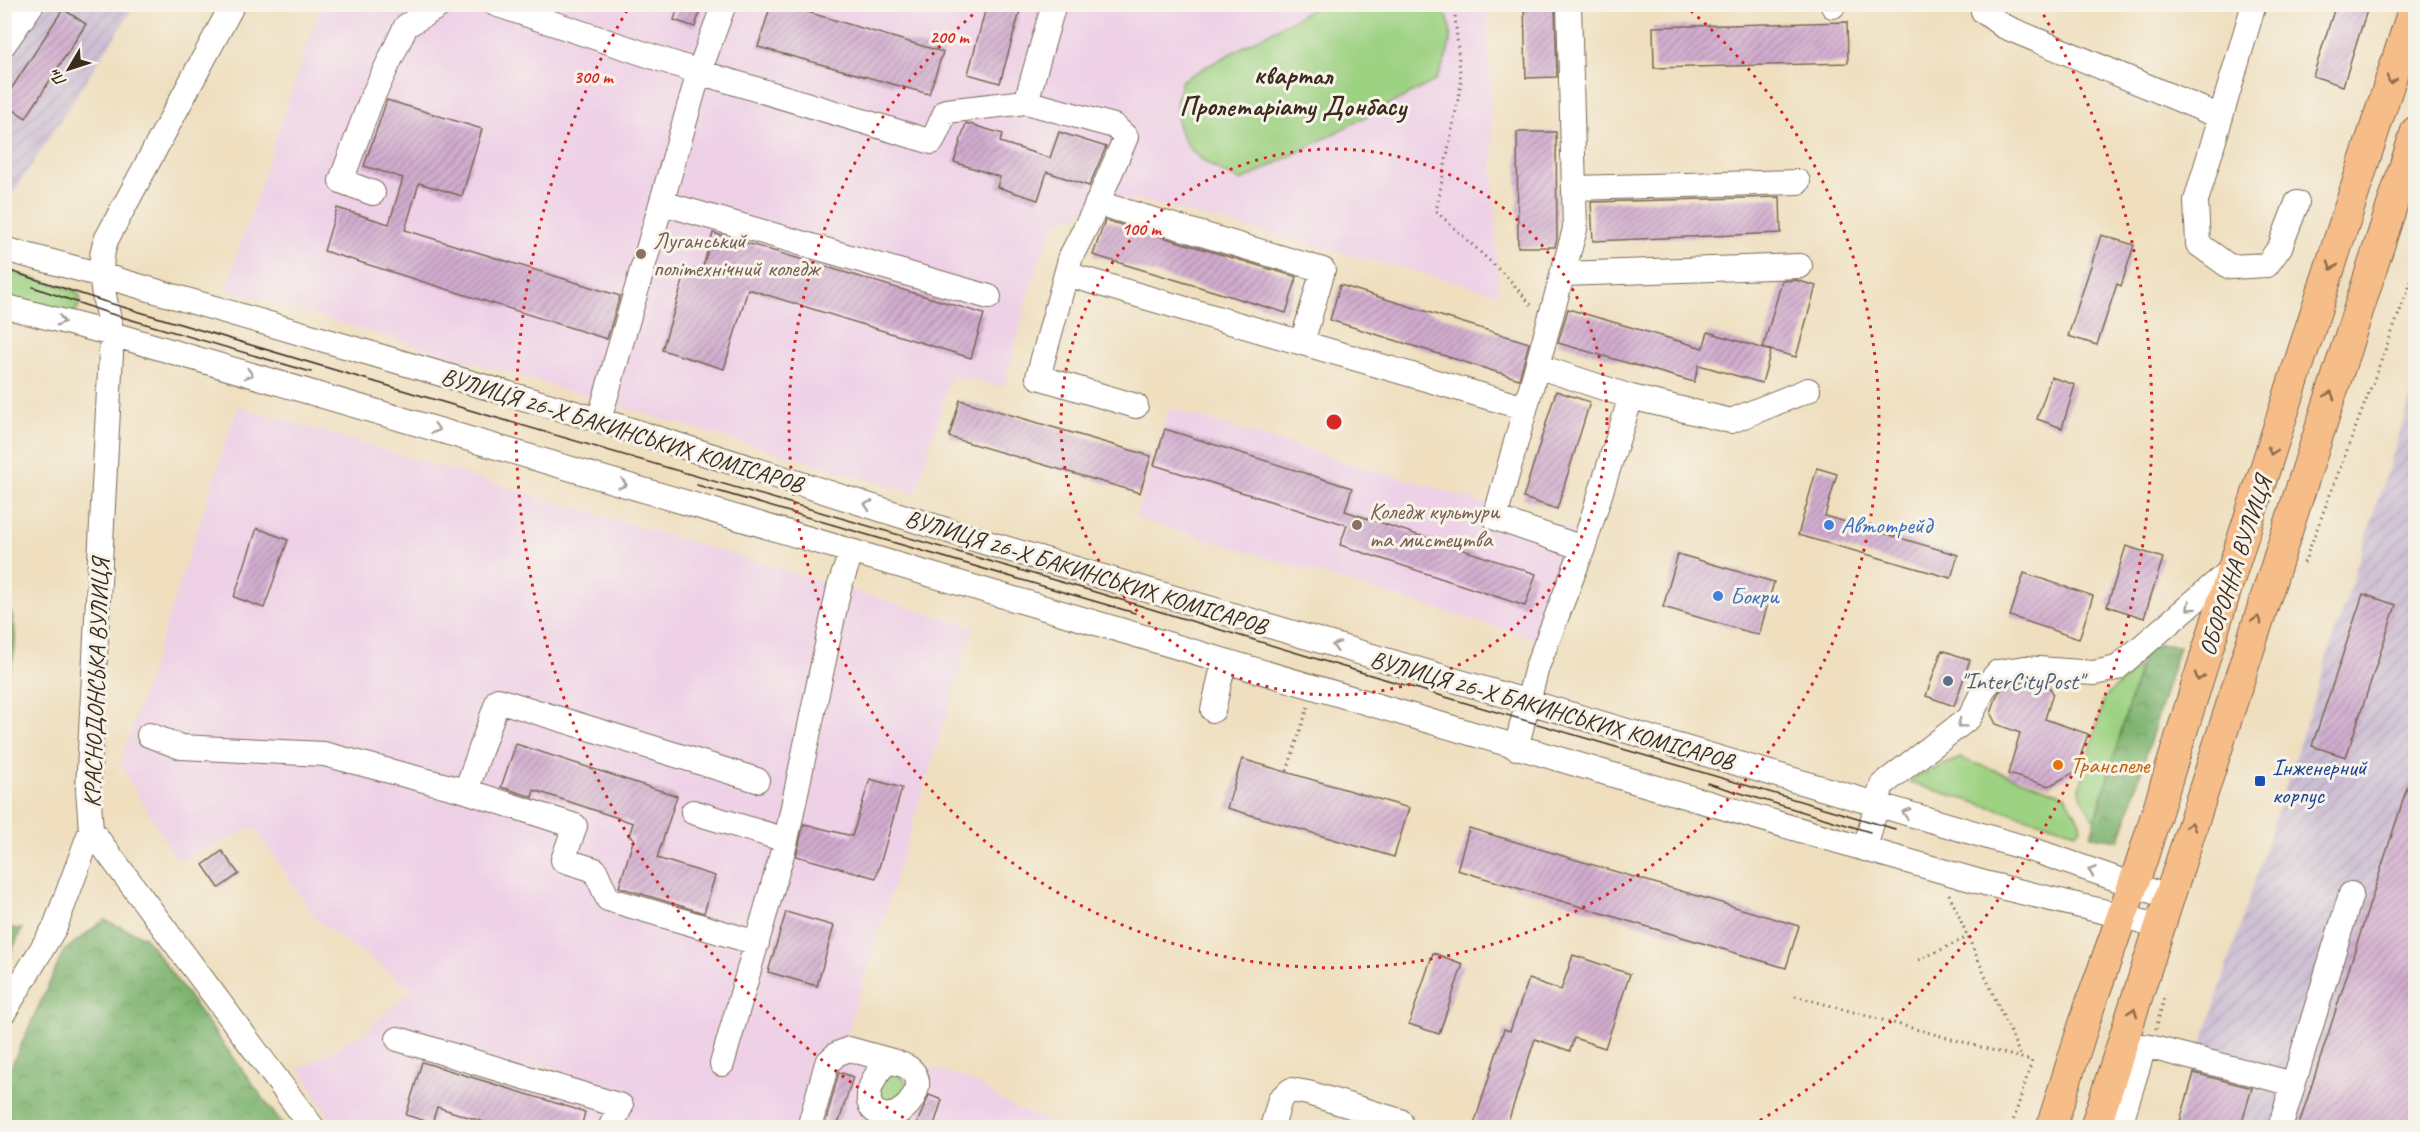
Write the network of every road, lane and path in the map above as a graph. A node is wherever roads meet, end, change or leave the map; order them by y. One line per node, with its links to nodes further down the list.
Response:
1 (32, 4): 12 (street)
2 (233, 4): 28 (street, КРАСНОДОНСЬКА ВУЛИЦЯ)
3 (442, 4): 19 (street)
4 (495, 4): 13 (street)
5 (724, 4): 13 (street)
6 (1054, 4): 14 (street)
7 (1454, 4): 31 (path)
8 (1569, 4): 18 (street)
9 (1987, 4): 15 (street)
10 (2254, 4): 15 (street)
11 (2415, 4): 42 (main road, ОБОРОННА ВУЛИЦЯ, one-way to 42)
12 (4, 44)
13 (699, 72): 14 (street); 20 (street)
14 (1026, 102): 21 (street)
15 (2221, 117): 22 (street)
16 (2415, 131): 61 (main road, ОБОРОННА ВУЛИЦЯ, one-way to 16)
17 (1798, 182): 18 (street)
18 (1574, 188): 27 (street)
19 (373, 193)
20 (662, 203): 29 (street); 39 (street)
21 (1097, 203): 26 (street); 33 (street)
22 (2297, 203)
23 (4, 249): 28 (street, ВУЛИЦЯ 26-Х БАКИНСЬКИХ КОМІСАРОВ)
24 (1800, 266): 27 (street)
25 (2415, 269): 43 (path)
26 (1066, 274): 33 (street); 37 (street)
27 (1562, 274): 31 (street)
28 (101, 275): 32 (street, КРАСНОДОНСЬКА ВУЛИЦЯ); 39 (street, ВУЛИЦЯ 26-Х БАКИНСЬКИХ КОМІСАРОВ)
29 (989, 297)
30 (4, 306): 32 (street, ВУЛИЦЯ 26-Х БАКИНСЬКИХ КОМІСАРОВ, one-way to 32)
31 (1548, 324): 34 (street)
32 (112, 334): 41 (street, ВУЛИЦЯ 26-Х БАКИНСЬКИХ КОМІСАРОВ, one-way to 41); 55 (street, КРАСНОДОНСЬКА ВУЛИЦЯ)
33 (1302, 343): 38 (street)
34 (1537, 366): 36 (street); 38 (street)
35 (1808, 390): 36 (street)
36 (1631, 397): 40 (street)
37 (1136, 406)
38 (1525, 408): 40 (street)
39 (599, 420): 46 (street, ВУЛИЦЯ 26-Х БАКИНСЬКИХ КОМІСАРОВ, one-way to 39)
40 (1582, 548): 46 (street)
41 (851, 553): 44 (street, ВУЛИЦЯ 26-Х БАКИНСЬКИХ КОМІСАРОВ); 56 (street)
42 (2233, 568): 53 (street, one-way to 53); 58 (main road, ОБОРОННА ВУЛИЦЯ, one-way to 58)
43 (2301, 571)
44 (1224, 662): 45 (street, ВУЛИЦЯ 26-Х БАКИНСЬКИХ КОМІСАРОВ); 47 (street)
45 (1314, 688): 49 (street, ВУЛИЦЯ 26-Х БАКИНСЬКИХ КОМІСАРОВ); 50 (path)
46 (1528, 703): 49 (street); 53 (street, ВУЛИЦЯ 26-Х БАКИНСЬКИХ КОМІСАРОВ)
47 (1213, 710)
48 (149, 735): 52 (street)
49 (1516, 748): 57 (street, ВУЛИЦЯ 26-Х БАКИНСЬКИХ КОМІСАРОВ)
50 (1287, 771)
51 (757, 780): 52 (street)
52 (466, 791): 65 (street)
53 (1880, 795): 57 (street); 58 (street, ВУЛИЦЯ 26-Х БАКИНСЬКИХ КОМІСАРОВ, one-way to 53)
54 (693, 812): 56 (street)
55 (91, 830): 69 (street); 77 (street, КРАСНОДОНСЬКА ВУЛИЦЯ)
56 (786, 840): 65 (street)
57 (1865, 849): 62 (street, ВУЛИЦЯ 26-Х БАКИНСЬКИХ КОМІСАРОВ)
58 (2133, 886): 61 (street, ВУЛИЦЯ 26-Х БАКИНСЬКИХ КОМІСАРОВ); 62 (main road, ОБОРОННА ВУЛИЦЯ)
59 (1949, 893): 64 (path)
60 (2351, 894): 75 (street)
61 (2168, 897): 63 (main road, ОБОРОННА ВУЛИЦЯ)
62 (2123, 916): 63 (street, ВУЛИЦЯ 26-Х БАКИНСЬКИХ КОМІСАРОВ); 82 (main road, ОБОРОННА ВУЛИЦЯ)
63 (2158, 927): 71 (main road, ОБОРОННА ВУЛИЦЯ, one-way to 63)
64 (1968, 938): 66 (path); 72 (path)
65 (757, 943): 74 (street)
66 (1919, 960)
67 (2166, 991): 71 (path)
68 (1795, 996): 72 (path)
69 (4, 1012)
70 (398, 1039): 78 (street)
71 (2139, 1046): 75 (street); 83 (main road, ОБОРОННА ВУЛИЦЯ); 84 (street)
72 (2021, 1058): 81 (path)
73 (896, 1062): 79 (street)
74 (722, 1064)
75 (2294, 1084): 85 (street)
76 (1400, 1121): 80 (street)
77 (313, 1128)
78 (610, 1128)
79 (809, 1128)
80 (1272, 1128)
81 (2011, 1128)
82 (2051, 1128)
83 (2095, 1128)
84 (2119, 1128)
85 (2280, 1128)

